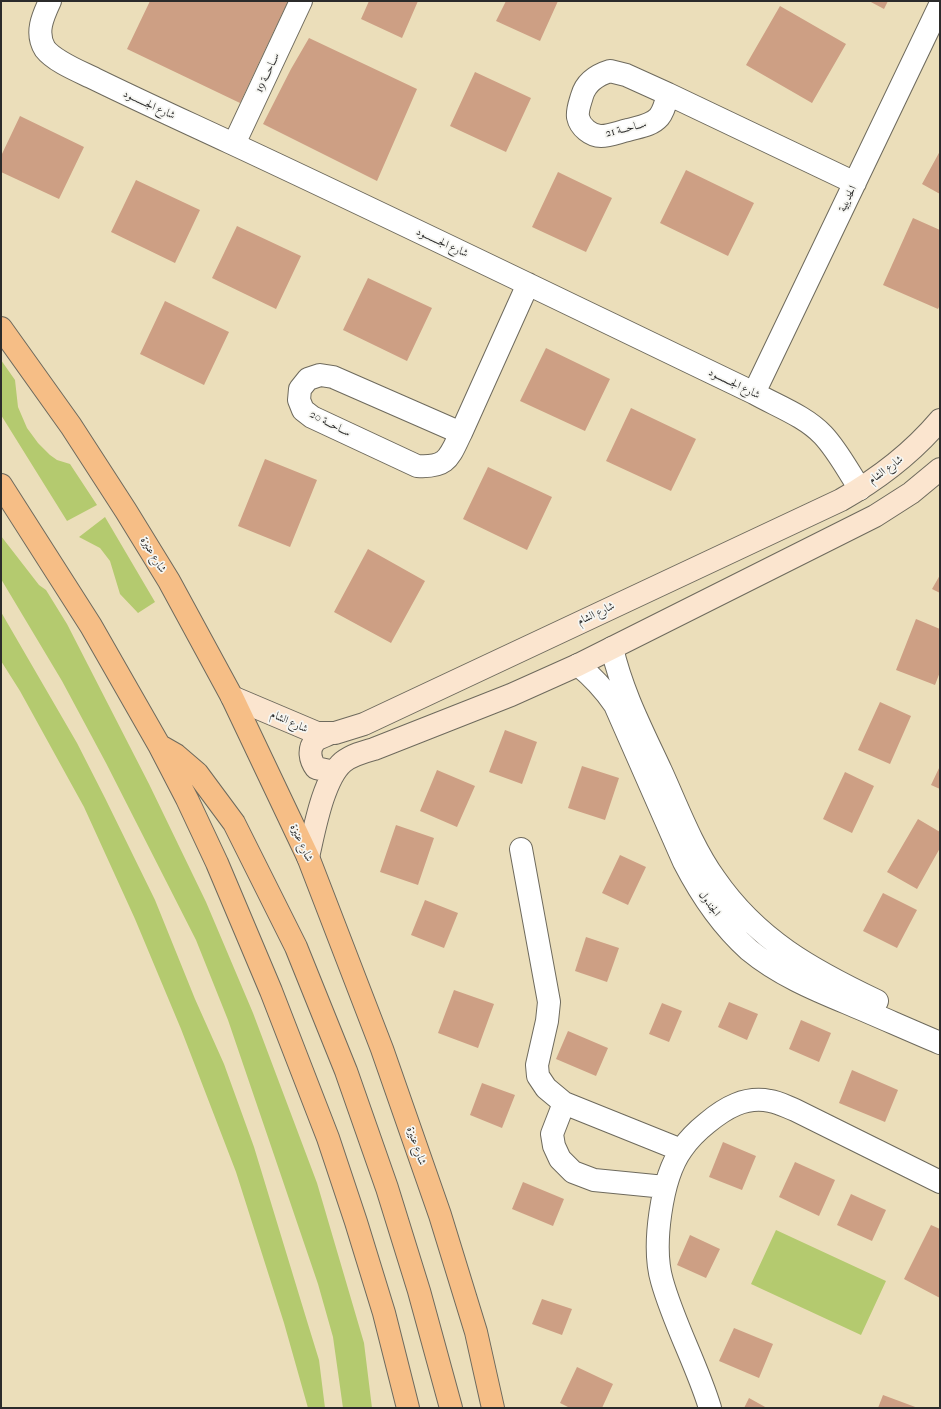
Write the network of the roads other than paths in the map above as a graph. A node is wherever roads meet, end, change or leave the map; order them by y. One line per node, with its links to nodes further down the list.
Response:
1 (50, 1): 5 (street, شارع الجــــــــود)
2 (301, 1): 5 (street, ســاحـــة 19)
3 (940, 5): 6 (street, الحديبية)
4 (668, 94): 6 (street)
5 (234, 144): 7 (street, شارع الجــــــــود)
6 (855, 183): 9 (street, الحديبية)
7 (528, 284): 9 (street, شارع الجــــــــود); 11 (street, ســاحـــة 20)
8 (1, 328): 17 (highway, شارع عنيزة)
9 (754, 393): 14 (street, شارع الجــــــــود)
10 (940, 420): 14 (street, شارع الشام)
11 (461, 433): 11 (street, ســاحـــة 20)
12 (940, 469): 15 (street)
13 (1, 485): 19 (highway)
14 (860, 489): 18 (street, شارع الشام)
15 (612, 648): 16 (street); 23 (street, الجندول)
16 (578, 665): 20 (street); 24 (street, الجندول)
17 (232, 697): 18 (street, شارع الشام); 22 (highway, شارع عنيزة)
18 (329, 734): 20 (street)
19 (159, 745): 29 (highway); 30 (highway)
20 (334, 772): 22 (street)
21 (521, 849): 25 (street)
22 (308, 857): 31 (highway, شارع عنيزة)
23 (940, 1030)
24 (940, 1043)
25 (564, 1103): 26 (street); 28 (street)
26 (681, 1150): 27 (street); 28 (street)
27 (940, 1182)
28 (665, 1187): 32 (street)
29 (408, 1408)
30 (451, 1408)
31 (493, 1408)
32 (710, 1408)

